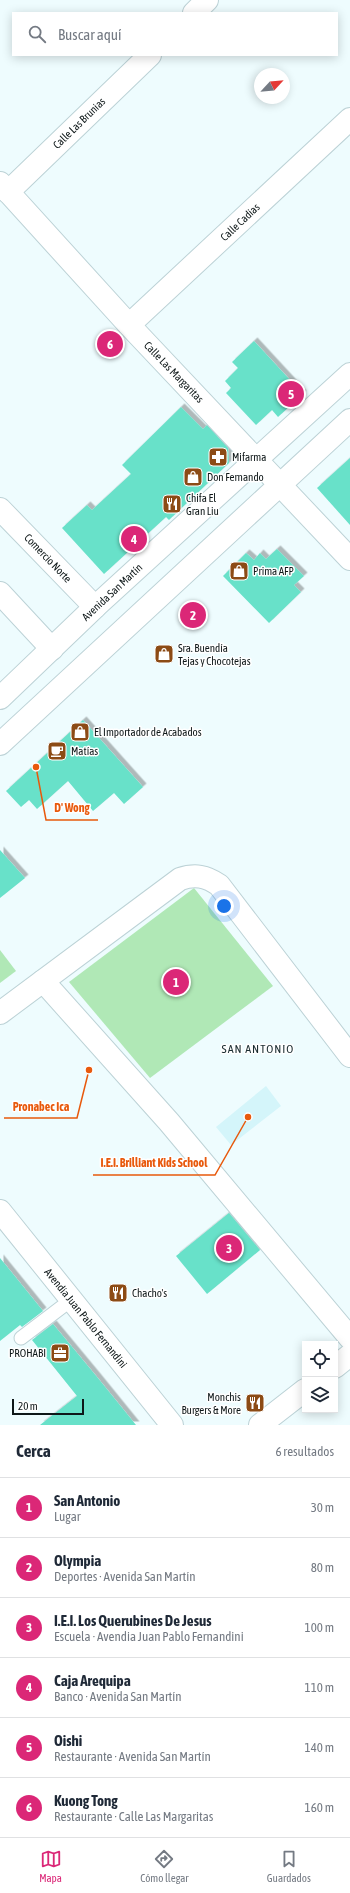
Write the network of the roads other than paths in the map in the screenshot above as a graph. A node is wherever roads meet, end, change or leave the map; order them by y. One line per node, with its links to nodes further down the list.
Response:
1 (207, 0): 2 (street)
2 (195, 12)
3 (149, 56): 5 (street, Calle Las Brunias)
4 (350, 119): 6 (street, Calle Cadias)
5 (4, 188): 6 (street, Calle Las Margaritas)
6 (129, 325): 9 (street, Calle Las Margaritas)
7 (350, 374): 9 (street, Avenida San Martín)
8 (350, 420): 10 (street)
9 (257, 460): 10 (street, Calle Las Margaritas); 14 (street, Avenida San Martín)
10 (280, 485): 12 (street, Calle Las Margaritas); 17 (street)
11 (0, 509): 14 (street, Comercio Norte)
12 (350, 559)
13 (0, 593): 15 (street)
14 (95, 607): 15 (street, Avenida San Martín)
15 (52, 649): 16 (street, Avenida San Martín)
16 (0, 698)
17 (0, 744)
18 (43, 981): 19 (street); 20 (street); 24 (street)
19 (0, 1013)
20 (350, 1056)
21 (0, 1211): 22 (street, Avendia Juan Pablo Fernandini)
22 (71, 1300): 23 (lane); 28 (street, Avendia Juan Pablo Fernandini)
23 (21, 1338)
24 (350, 1338)
25 (350, 1355): 26 (street)
26 (338, 1365)
27 (302, 1392): 29 (street)
28 (172, 1425)
29 (260, 1425)

